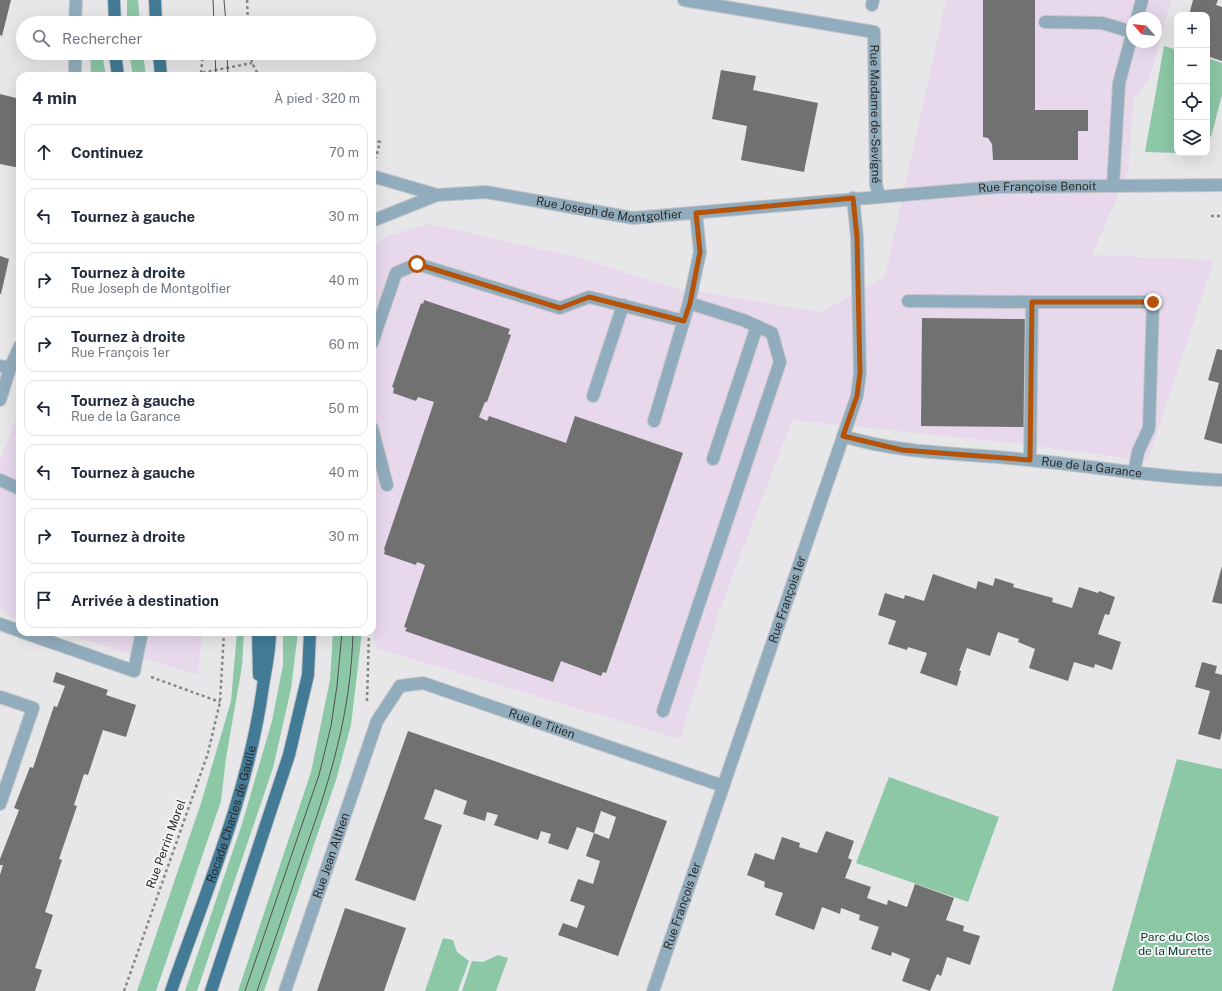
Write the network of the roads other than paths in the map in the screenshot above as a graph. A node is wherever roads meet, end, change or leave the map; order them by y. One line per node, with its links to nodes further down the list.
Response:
1 (76, 0): 7 (street)
2 (114, 0): 8 (main road)
3 (155, 0): 9 (main road)
4 (684, 0): 23 (street, Rue Madame de-Sevigné)
5 (1142, 0): 6 (street)
6 (1139, 12)
7 (75, 16)
8 (114, 16)
9 (156, 16)
10 (1045, 22): 11 (street)
11 (1126, 30)
12 (1128, 48): 21 (street)
13 (75, 60): 16 (street)
14 (116, 60): 17 (main road)
15 (160, 60): 18 (main road)
16 (75, 72)
17 (117, 72)
18 (161, 72)
19 (376, 177): 22 (street)
20 (1222, 185): 21 (street, Rue Françoise Benoit)
21 (1113, 186): 23 (street, Rue Françoise Benoit)
22 (437, 195): 25 (street, Rue Joseph de Montgolfier); 26 (street)
23 (879, 196): 24 (street, Rue Françoise Benoit)
24 (853, 198): 25 (street, Rue Joseph de Montgolfier); 39 (street, Rue François 1er)
25 (696, 213): 29 (street)
26 (376, 220)
27 (908, 301): 28 (street)
28 (1032, 302): 42 (street); 43 (street)
29 (690, 303): 31 (street); 32 (street)
30 (623, 305): 31 (street); 33 (street); 36 (street)
31 (684, 321): 38 (street)
32 (757, 326): 41 (street); 57 (street)
33 (376, 331)
34 (16, 352): 35 (street)
35 (5, 367): 37 (street)
36 (593, 396)
37 (0, 400)
38 (654, 421)
39 (843, 436): 42 (street, Rue de la Garance); 59 (street, Rue François 1er)
40 (376, 443): 46 (street)
41 (713, 459)
42 (1030, 460): 43 (street, Rue de la Garance)
43 (1134, 473): 45 (street, Rue de la Garance)
44 (0, 480): 47 (street)
45 (1222, 480)
46 (387, 485)
47 (16, 487)
48 (0, 624): 49 (street)
49 (16, 630)
50 (33, 636): 51 (street)
51 (141, 636)
52 (258, 636): 56 (main road)
53 (270, 636): 56 (main road, Rocade Charles de Gaulle)
54 (310, 636): 62 (main road)
55 (0, 697): 60 (street)
56 (261, 706): 61 (main road, Rocade Charles de Gaulle)
57 (663, 711)
58 (377, 722): 59 (street, Rue le Titien); 63 (street, Rue Jean Althen)
59 (723, 786): 64 (street, Rue François 1er)
60 (0, 804)
61 (171, 991)
62 (210, 991)
63 (286, 991)
64 (653, 991)

